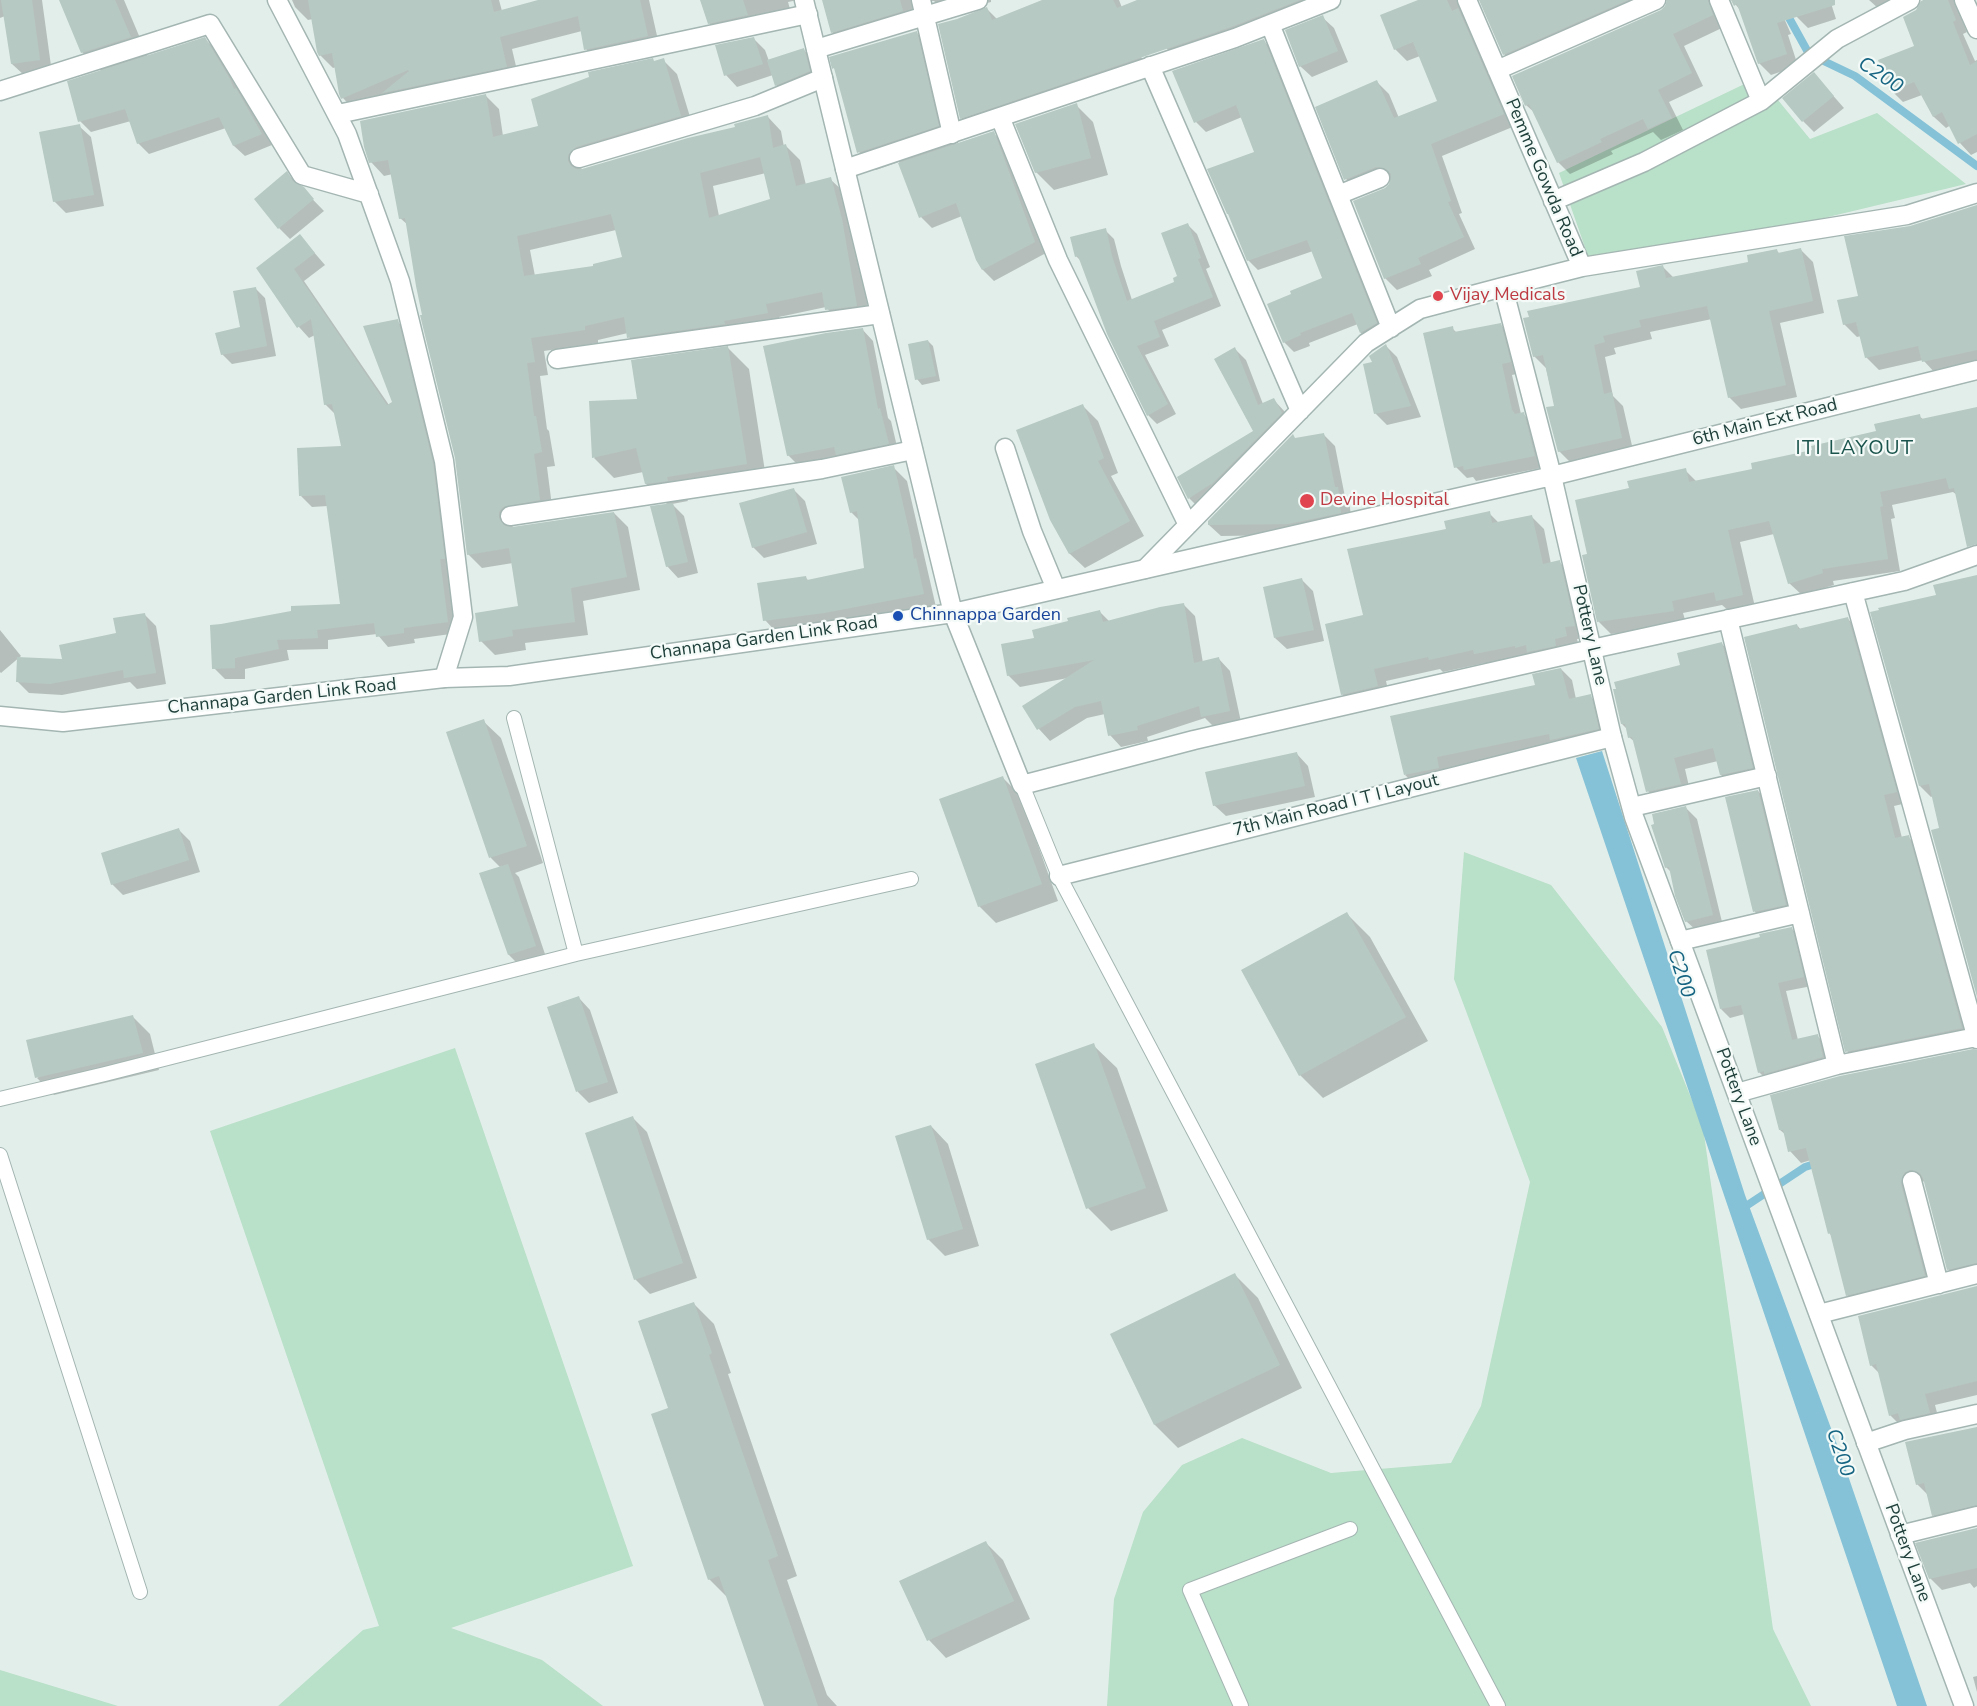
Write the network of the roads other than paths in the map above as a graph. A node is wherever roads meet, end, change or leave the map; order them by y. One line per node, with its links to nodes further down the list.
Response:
1 (277, 0): 19 (street)
2 (978, 0): 10 (street)
3 (1331, 0): 11 (street)
4 (1467, 0): 15 (street, Pemme Gowda Road)
5 (1656, 0): 15 (street)
6 (1719, 0): 18 (street)
7 (1910, 0): 18 (street)
8 (1964, 0): 12 (street)
9 (806, 7): 13 (street); 19 (street)
10 (922, 8): 13 (street); 21 (street)
11 (1270, 24): 14 (street); 27 (street)
12 (1977, 29)
13 (816, 49): 16 (street)
14 (1150, 66): 20 (street); 35 (street)
15 (1497, 70): 28 (street, Pemme Gowda Road)
16 (823, 78): 22 (street); 23 (street)
17 (0, 91): 26 (street)
18 (1761, 101): 28 (street)
19 (338, 114): 26 (street)
20 (1000, 117): 21 (street); 40 (street)
21 (952, 134): 23 (street)
22 (579, 158)
23 (845, 170): 31 (street)
24 (1380, 178): 27 (street)
25 (1977, 193): 29 (street)
26 (369, 194): 48 (street)
27 (1338, 195): 32 (street)
28 (1553, 201): 29 (street, Pemme Gowda Road)
29 (1582, 267): 30 (street, Pemme Gowda Road)
30 (1503, 288): 32 (street, Pemme Gowda Road); 38 (street)
31 (880, 314): 33 (street); 37 (street)
32 (1391, 328): 35 (street, Pemme Gowda Road)
33 (556, 359)
34 (1977, 370): 38 (street, 6th Main Ext Road)
35 (1300, 411): 40 (street, Pemme Gowda Road)
36 (1005, 448): 43 (street)
37 (913, 450): 39 (street); 45 (street)
38 (1552, 476): 42 (street, Channapa Garden Link Road); 47 (street, Pottery Lane)
39 (510, 516)
40 (1188, 525): 42 (street, Pemme Gowda Road)
41 (1977, 555): 44 (street)
42 (1145, 569): 43 (street, Channapa Garden Link Road)
43 (1056, 589): 45 (street, Channapa Garden Link Road)
44 (1853, 592): 46 (street); 60 (street)
45 (952, 613): 48 (street, Channapa Garden Link Road); 53 (street)
46 (1728, 619): 47 (street); 52 (street)
47 (1592, 649): 51 (street, Pottery Lane); 53 (street)
48 (444, 678): 49 (street, Channapa Garden Link Road)
49 (0, 716)
50 (514, 718): 59 (lane)
51 (1612, 737): 54 (street, Pottery Lane); 55 (street, 7th Main Road I T I Layout)
52 (1767, 776): 54 (street); 57 (street)
53 (1022, 785): 55 (lane)
54 (1632, 807): 58 (street, Pottery Lane)
55 (1059, 876): 76 (lane)
56 (911, 879): 59 (lane)
57 (1800, 914): 58 (street); 61 (street)
58 (1680, 941): 62 (street, Pottery Lane)
59 (576, 954): 63 (lane)
60 (1977, 1038): 61 (street)
61 (1837, 1065): 62 (street)
62 (1737, 1093): 68 (street, Pottery Lane)
63 (0, 1099)
64 (0, 1155): 74 (lane)
65 (1912, 1181): 67 (street)
66 (1977, 1274): 67 (street)
67 (1939, 1284): 68 (street)
68 (1819, 1314): 70 (street, Pottery Lane)
69 (1977, 1414): 70 (street)
70 (1866, 1443): 73 (street, Pottery Lane)
71 (1977, 1516): 73 (street)
72 (1350, 1529): 75 (lane)
73 (1900, 1535): 77 (street, Pottery Lane)
74 (140, 1592)
75 (1241, 1706)
76 (1498, 1706)
77 (1964, 1706)

